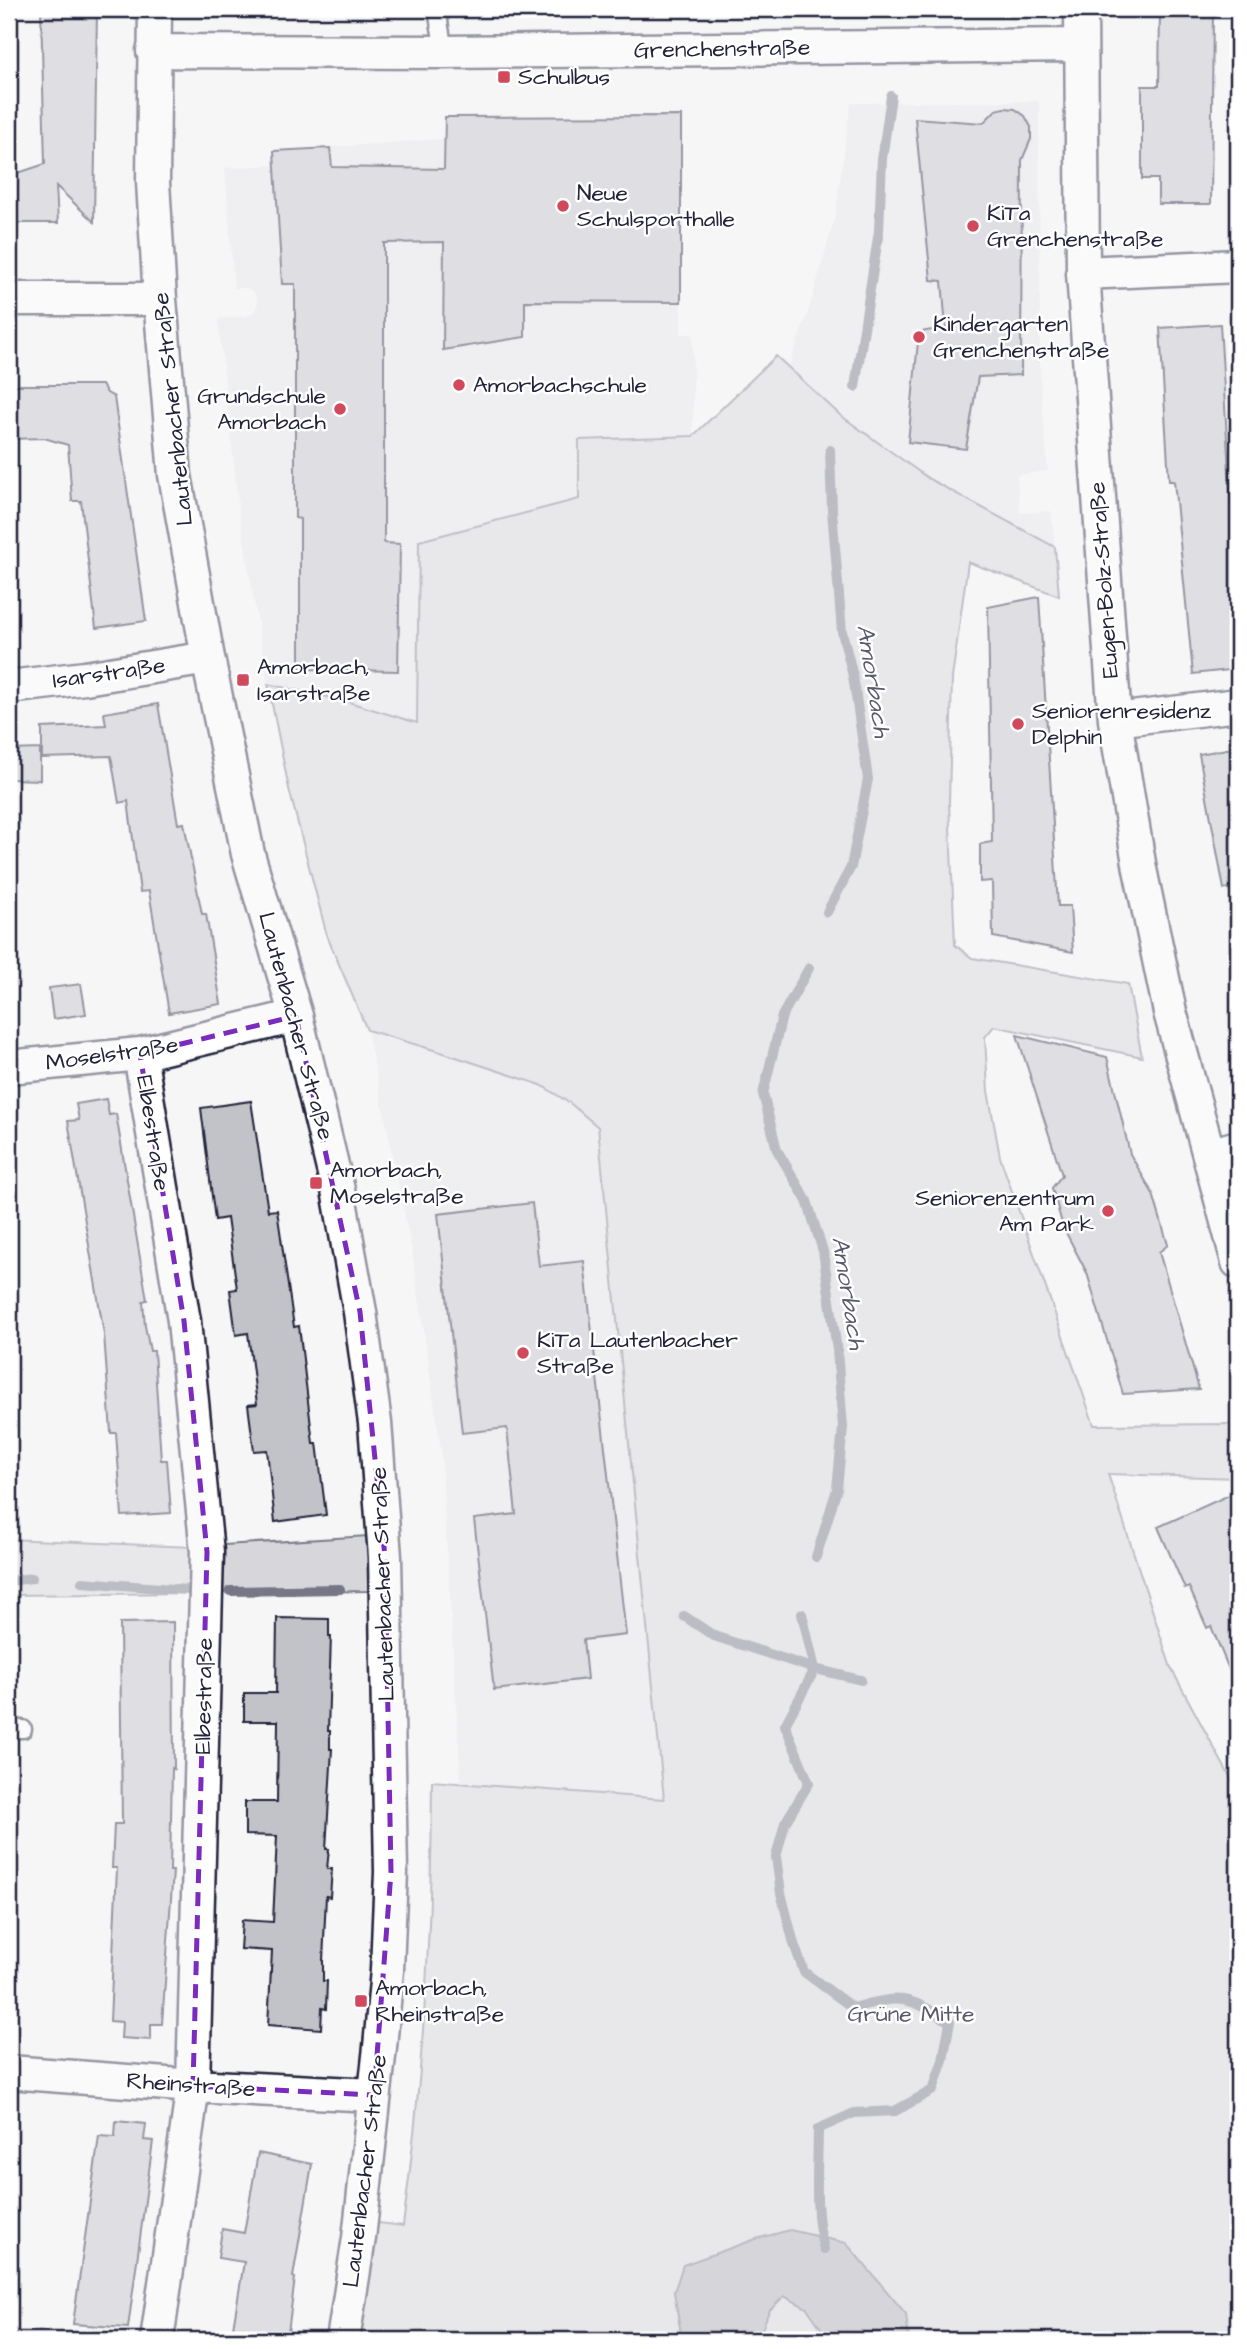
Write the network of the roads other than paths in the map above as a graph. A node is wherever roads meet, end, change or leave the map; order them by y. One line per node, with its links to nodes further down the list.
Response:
1 (155, 9): 5 (street, Lautenbacher Straße)
2 (437, 9): 6 (lane)
3 (1080, 9): 4 (street, Eugen-Bolz-Straße)
4 (1081, 45): 6 (street, Grenchenstraße); 8 (street, Eugen-Bolz-Straße)
5 (153, 51): 6 (street, Grenchenstraße); 10 (street, Lautenbacher Straße)
6 (444, 52)
7 (1238, 266): 8 (street)
8 (1083, 273): 14 (street, Eugen-Bolz-Straße)
9 (9, 299): 10 (street)
10 (160, 299): 11 (street, Lautenbacher Straße)
11 (208, 658): 12 (street, Isarstraße); 15 (street, Lautenbacher Straße)
12 (9, 687)
13 (1238, 705): 14 (street)
14 (1115, 720): 18 (street, Eugen-Bolz-Straße)
15 (296, 1016): 16 (street, Moselstraße); 22 (street, Lautenbacher Straße)
16 (140, 1054): 17 (street, Moselstraße); 21 (street, Elbestraße)
17 (9, 1067)
18 (1224, 1151): 19 (street, Eugen-Bolz-Straße)
19 (1238, 1262)
20 (9, 2072): 21 (street, Rheinstraße)
21 (193, 2086): 22 (street, Rheinstraße); 23 (street, Elbestraße)
22 (374, 2095): 24 (street, Lautenbacher Straße)
23 (157, 2340)
24 (344, 2340)

